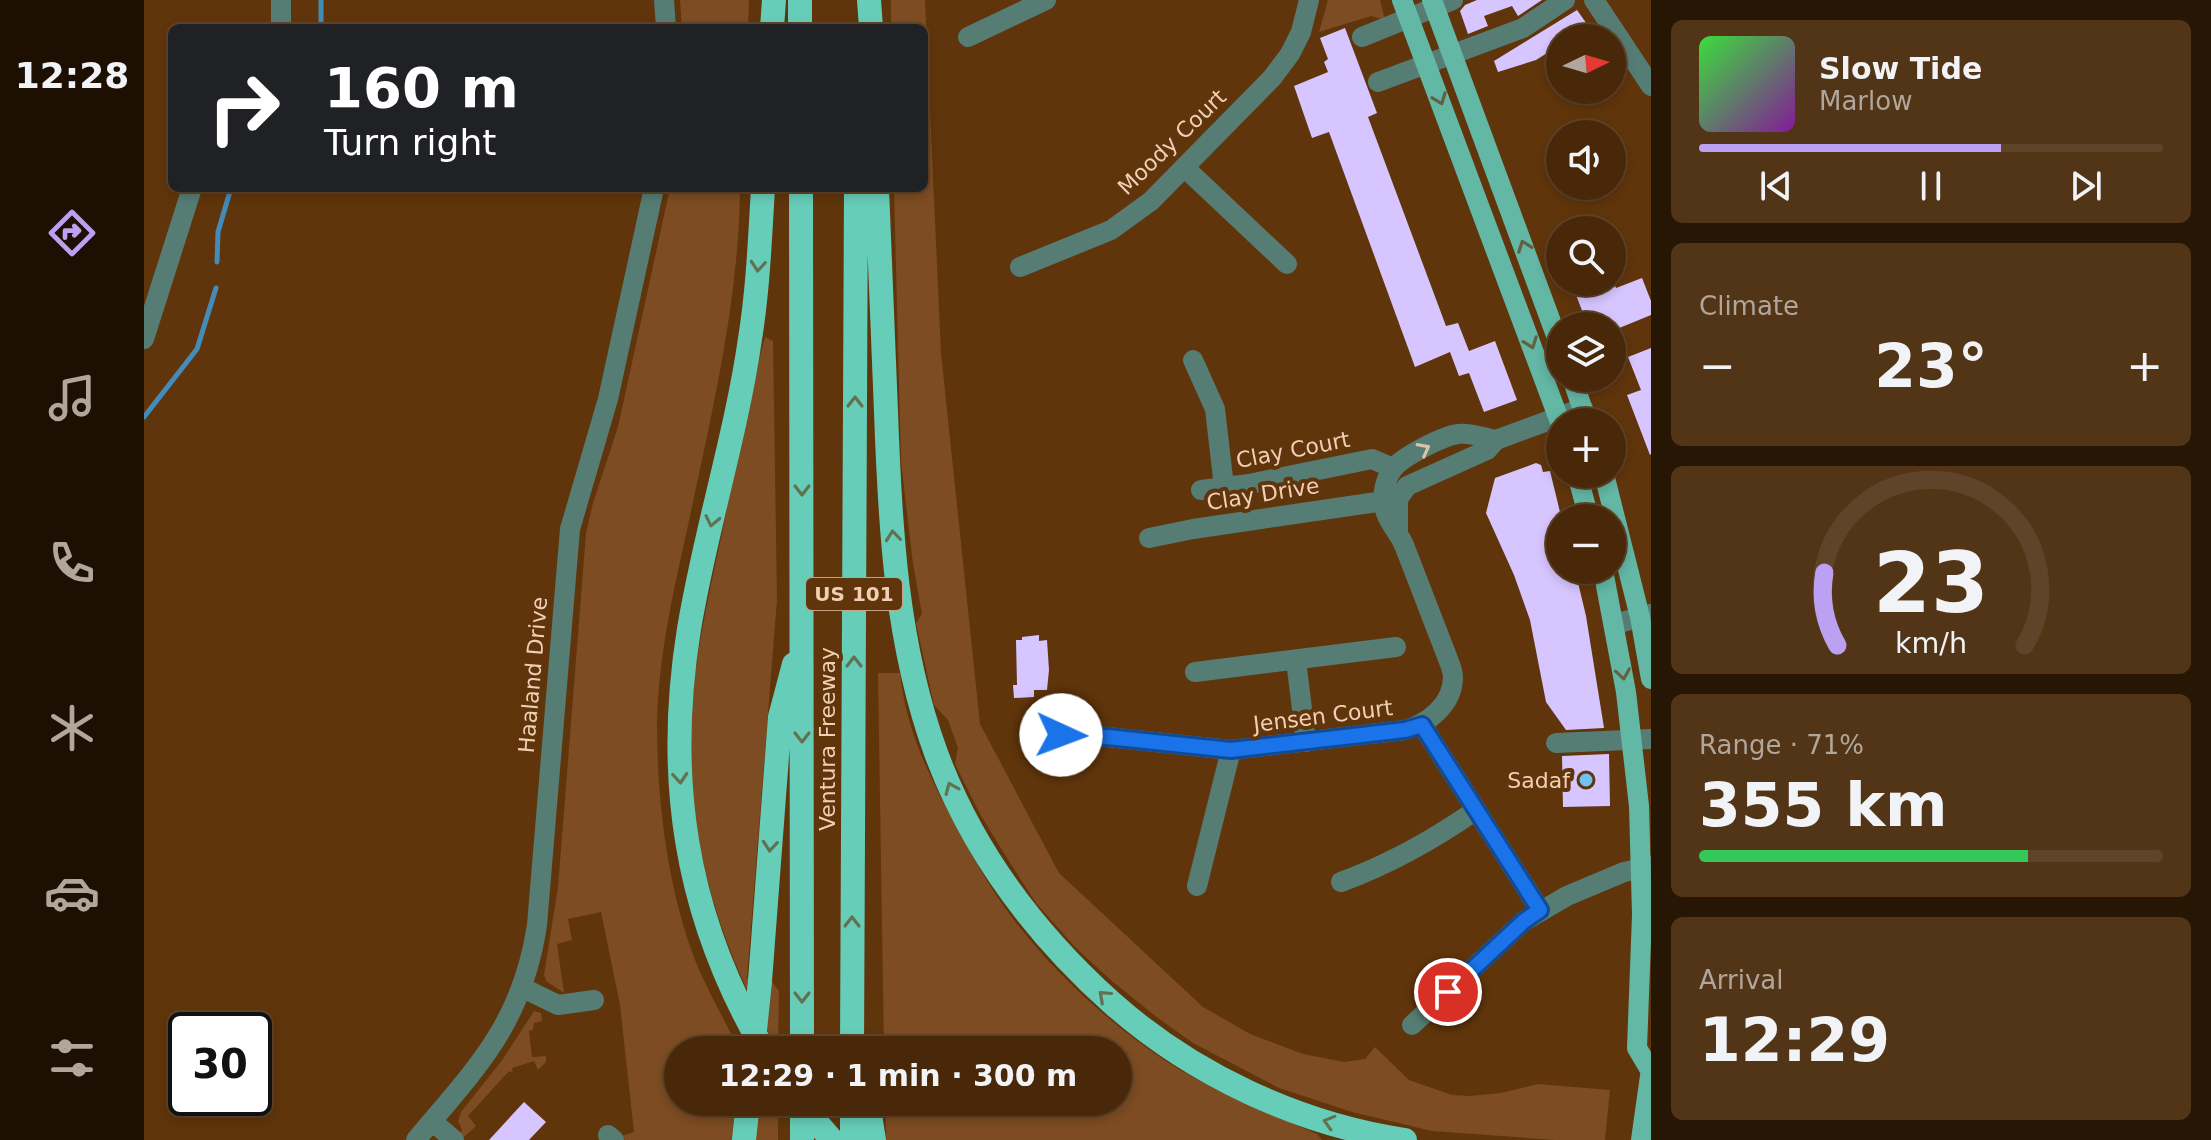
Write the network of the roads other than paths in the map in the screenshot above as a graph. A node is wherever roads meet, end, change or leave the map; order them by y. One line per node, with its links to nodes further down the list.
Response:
1 (281, 0): 13 (street)
2 (664, 0): 14 (street)
3 (774, 0): 15 (highway)
4 (800, 0): 16 (highway)
5 (857, 0): 17 (highway)
6 (869, 0): 18 (highway)
7 (1046, 0): 19 (street)
8 (1309, 0): 25 (street, Moody Court)
9 (1565, 0): 21 (street)
10 (1594, 0): 24 (street)
11 (1440, 3): 12 (street); 21 (main road)
12 (1406, 10): 20 (street); 22 (main road)
13 (281, 24)
14 (666, 24)
15 (772, 24)
16 (800, 24)
17 (857, 24)
18 (871, 24)
19 (968, 37)
20 (1362, 37)
21 (1453, 54): 22 (street); 34 (main road, one-way to 21)
22 (1426, 64): 23 (street); 37 (main road, one-way to 37)
23 (1378, 82)
24 (1651, 86)
25 (1184, 167): 32 (street); 33 (street, Moody Court)
26 (191, 192): 35 (street)
27 (653, 192): 66 (street, Haaland Drive)
28 (763, 192): 71 (highway, one-way to 71)
29 (801, 192): 50 (highway, Ventura Freeway / US 101, one-way to 50)
30 (856, 192): 68 (highway, Ventura Freeway / US 101, one-way to 30)
31 (877, 192): 87 (highway, one-way to 31)
32 (1287, 264)
33 (1020, 267)
34 (1548, 312)
35 (144, 339)
36 (1193, 360): 41 (street)
37 (1555, 408)
38 (1546, 424): 39 (street)
39 (1496, 440): 40 (street, one-way to 39); 45 (street)
40 (1393, 468): 41 (street, Clay Court); 44 (street)
41 (1224, 487): 43 (street, Clay Court)
42 (1608, 488): 48 (main road)
43 (1201, 490)
44 (1384, 501): 45 (street); 46 (street, Clay Drive)
45 (1398, 531): 55 (street, Jensen Court)
46 (1149, 538)
47 (1606, 584): 49 (main road)
48 (1645, 616): 49 (street); 54 (main road)
49 (1615, 624): 57 (main road, one-way to 57)
50 (802, 631): 70 (highway, one-way to 70, bridge); 72 (highway, Ventura Freeway / US 101, one-way to 72)
51 (1396, 647): 52 (street)
52 (1296, 660): 53 (street); 58 (street)
53 (1195, 672)
54 (1651, 679)
55 (1422, 725): 58 (street, Jensen Court); 61 (street)
56 (1061, 735): 60 (street, Jensen Court)
57 (1642, 740): 59 (street); 62 (main road)
58 (1306, 742): 60 (street, Jensen Court)
59 (1556, 743)
60 (1231, 750): 64 (street)
61 (1476, 810): 63 (street); 65 (street)
62 (1647, 867): 65 (street); 75 (main road)
63 (1341, 882)
64 (1197, 886)
65 (1540, 910): 69 (street)
66 (523, 988): 67 (street); 80 (street, Haaland Drive)
67 (594, 1000)
68 (852, 1000): 73 (highway, Ventura Freeway / US 101); 74 (highway)
69 (1412, 1025)
70 (754, 1036)
71 (756, 1036)
72 (802, 1036)
73 (852, 1036)
74 (858, 1036)
75 (1651, 1070): 88 (main road)
76 (747, 1116): 83 (highway)
77 (801, 1116): 84 (highway, bridge)
78 (812, 1116): 85 (highway)
79 (870, 1116): 86 (highway)
80 (432, 1121): 81 (street, Haaland Drive); 82 (street)
81 (416, 1140)
82 (454, 1140)
83 (744, 1140)
84 (802, 1140)
85 (832, 1140)
86 (874, 1140)
87 (1405, 1140)
88 (1641, 1140)

